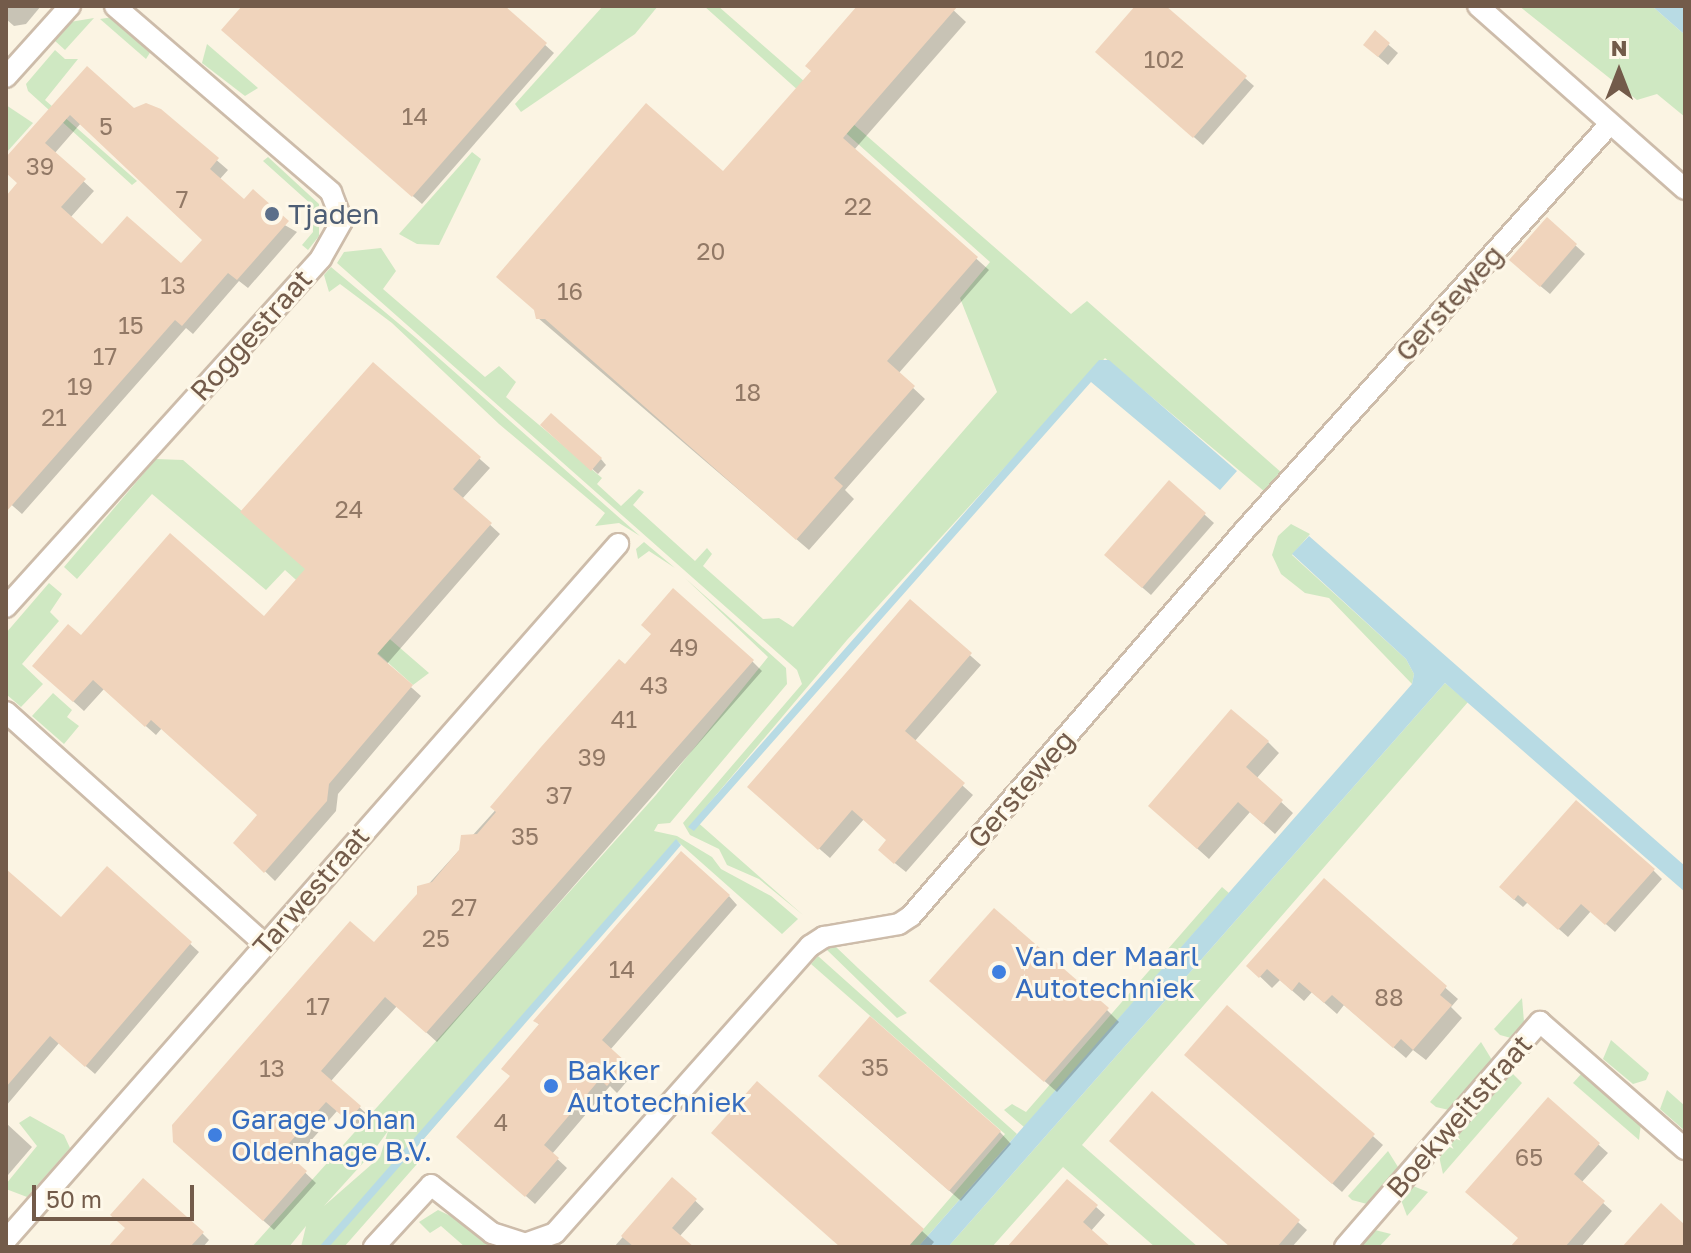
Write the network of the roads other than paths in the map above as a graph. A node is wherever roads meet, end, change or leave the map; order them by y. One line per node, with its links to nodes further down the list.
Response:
1 (70, 6): 4 (street)
2 (115, 6): 8 (street, Roggestraat)
3 (1478, 6): 5 (street)
4 (6, 77)
5 (1610, 124): 6 (street); 13 (street, Gersteweg)
6 (1685, 189)
7 (618, 544): 10 (street, Tarwestraat)
8 (6, 607)
9 (6, 712): 10 (street)
10 (265, 944): 12 (street, Tarwestraat)
11 (1685, 1149): 14 (street, Boekweitstraat)
12 (6, 1240)
13 (374, 1247)
14 (1345, 1247)

